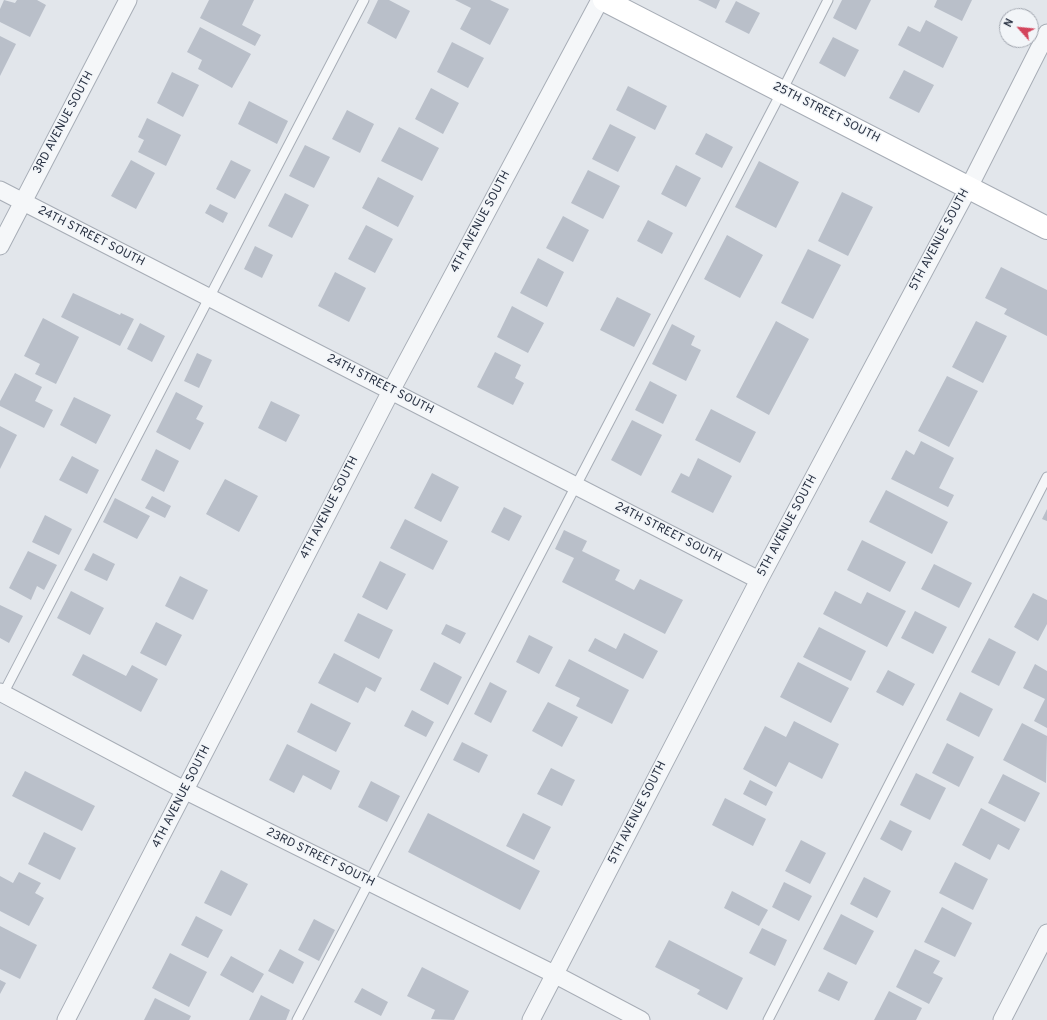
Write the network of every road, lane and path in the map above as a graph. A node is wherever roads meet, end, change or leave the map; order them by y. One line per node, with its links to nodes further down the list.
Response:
1 (128, 0): 10 (street, 3RD AVENUE SOUTH)
2 (364, 0): 13 (lane)
3 (600, 0): 14 (street, 4TH AVENUE SOUTH)
4 (604, 0): 7 (street, 25TH STREET SOUTH)
5 (828, 0): 7 (lane)
6 (1047, 33): 8 (street, 5TH AVENUE SOUTH)
7 (782, 91): 8 (street, 25TH STREET SOUTH); 16 (lane)
8 (969, 186): 11 (street, 25TH STREET SOUTH); 17 (street, 5TH AVENUE SOUTH)
9 (0, 190): 10 (street, 24TH STREET SOUTH)
10 (22, 202): 12 (street, 3RD AVENUE SOUTH); 13 (street, 24TH STREET SOUTH)
11 (1047, 228)
12 (0, 246)
13 (210, 298): 14 (street, 24TH STREET SOUTH); 18 (lane)
14 (390, 390): 16 (street, 24TH STREET SOUTH); 19 (street, 4TH AVENUE SOUTH)
15 (1047, 477): 27 (lane)
16 (575, 485): 17 (street, 24TH STREET SOUTH); 20 (lane)
17 (759, 580): 22 (street, 5TH AVENUE SOUTH)
18 (1, 696): 19 (street, 23RD STREET SOUTH)
19 (186, 791): 20 (street, 23RD STREET SOUTH); 23 (street, 4TH AVENUE SOUTH)
20 (368, 882): 22 (street, 23RD STREET SOUTH); 24 (lane)
21 (1047, 933): 28 (street)
22 (554, 974): 25 (street, 5TH AVENUE SOUTH); 26 (street, 23RD STREET SOUTH)
23 (66, 1020)
24 (297, 1020)
25 (531, 1020)
26 (641, 1020)
27 (768, 1020)
28 (1002, 1020)

